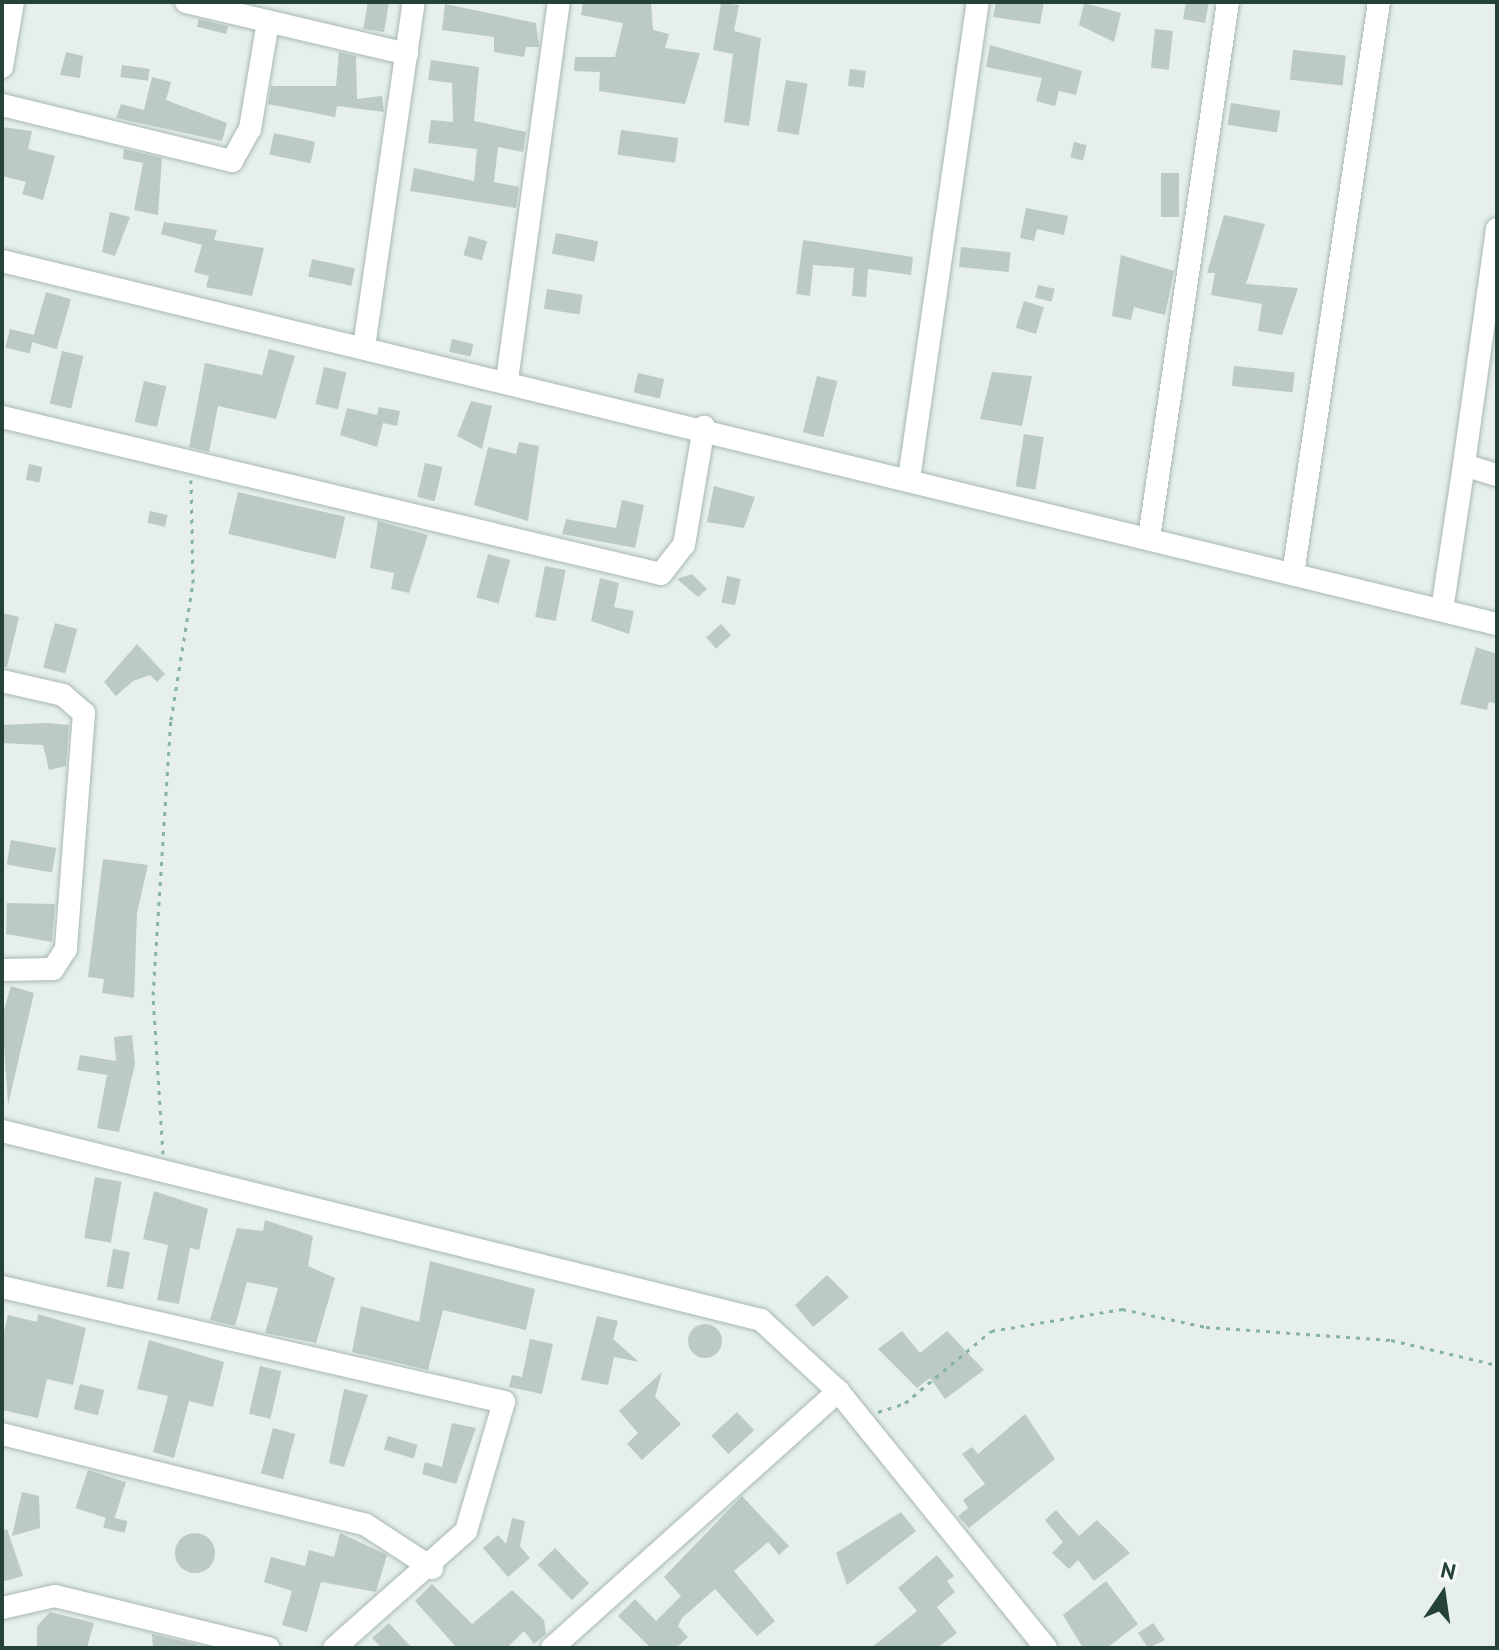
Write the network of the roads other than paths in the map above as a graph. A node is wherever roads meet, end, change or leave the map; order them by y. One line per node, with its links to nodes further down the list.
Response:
1 (13, 2): 10 (street)
2 (186, 2): 8 (street)
3 (414, 2): 9 (street)
4 (559, 2): 15 (street)
5 (978, 2): 20 (street)
6 (1228, 2): 21 (street)
7 (1379, 2): 22 (street)
8 (268, 21): 9 (street); 11 (street)
9 (407, 54): 14 (street)
10 (2, 67)
11 (2, 105)
12 (1497, 229): 18 (street)
13 (2, 261): 14 (street)
14 (364, 347): 15 (street)
15 (507, 380): 17 (street)
16 (2, 417): 17 (street)
17 (704, 427): 20 (street)
18 (1464, 465): 19 (street); 23 (street)
19 (1497, 475)
20 (909, 479): 21 (street)
21 (1149, 538): 22 (street)
22 (1293, 574): 23 (street)
23 (1442, 610): 24 (street)
24 (1497, 624)
25 (2, 681): 26 (street)
26 (2, 970)
27 (2, 1131): 29 (street)
28 (2, 1287): 31 (street)
29 (838, 1391): 35 (street); 36 (street)
30 (2, 1434): 31 (street)
31 (432, 1568): 34 (street)
32 (2, 1608): 33 (street)
33 (269, 1648)
34 (334, 1648)
35 (552, 1648)
36 (1046, 1648)

